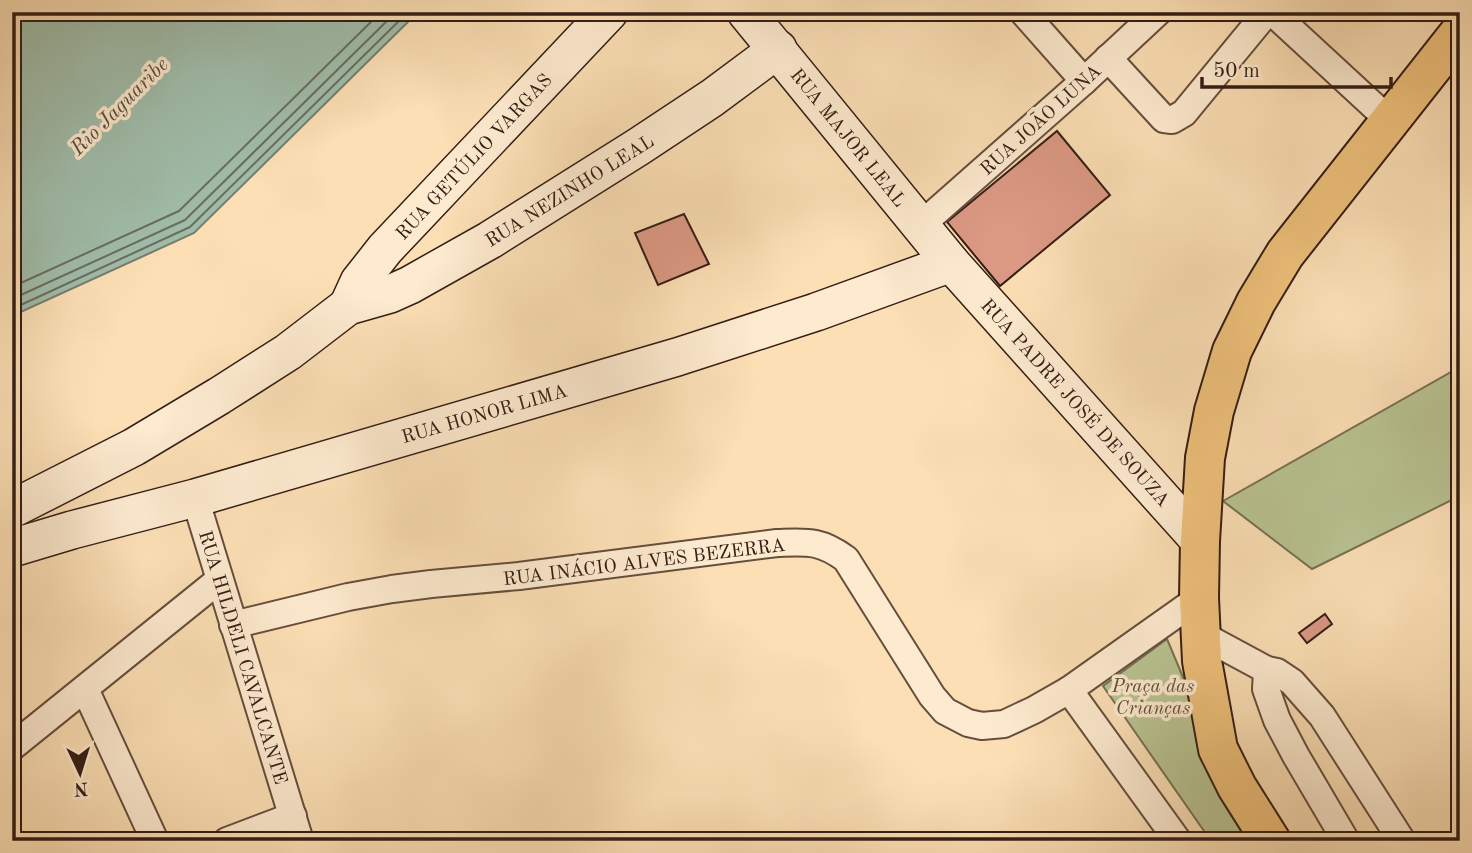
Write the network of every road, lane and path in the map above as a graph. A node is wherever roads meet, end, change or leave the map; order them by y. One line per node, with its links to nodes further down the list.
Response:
1 (608, 12): 13 (main road, RUA GETÚLIO VARGAS)
2 (746, 12): 7 (main road, RUA MAJOR LEAL)
3 (1023, 12): 9 (street)
4 (1158, 12): 8 (street, RUA JOÃO LUNA)
5 (1269, 12): 8 (street); 10 (street)
6 (1460, 32): 10 (main road)
7 (778, 49): 11 (main road, RUA MAJOR LEAL); 13 (main road, RUA NEZINHO LEAL)
8 (1108, 58): 9 (street, RUA JOÃO LUNA)
9 (1084, 80): 11 (street, RUA JOÃO LUNA)
10 (1389, 120): 16 (main road)
11 (921, 225): 12 (main road, RUA MAJOR LEAL)
12 (951, 263): 14 (main road, RUA HONOR LIMA); 16 (main road, RUA PADRE JOSÉ DE SOUZA)
13 (348, 306): 15 (main road)
14 (195, 498): 17 (main road, RUA HONOR LIMA); 18 (street, RUA HILDELI CAVALCANTE)
15 (12, 509)
16 (1200, 541): 19 (main road)
17 (12, 548)
18 (219, 580): 20 (street, RUA HILDELI CAVALCANTE); 22 (street)
19 (1200, 616): 21 (street); 23 (street); 24 (main road)
20 (233, 625): 23 (street, RUA INÁCIO ALVES BEZERRA); 26 (street, RUA HILDELI CAVALCANTE)
21 (1267, 670): 32 (street); 33 (street)
22 (85, 689): 25 (street); 27 (street)
23 (1069, 690): 29 (street)
24 (1213, 719): 30 (main road); 31 (main road)
25 (12, 747)
26 (296, 828): 28 (street, RUA HILDELI CAVALCANTE)
27 (155, 841)
28 (227, 841)
29 (1178, 841)
30 (1271, 841)
31 (1300, 841)
32 (1346, 841)
33 (1402, 841)

